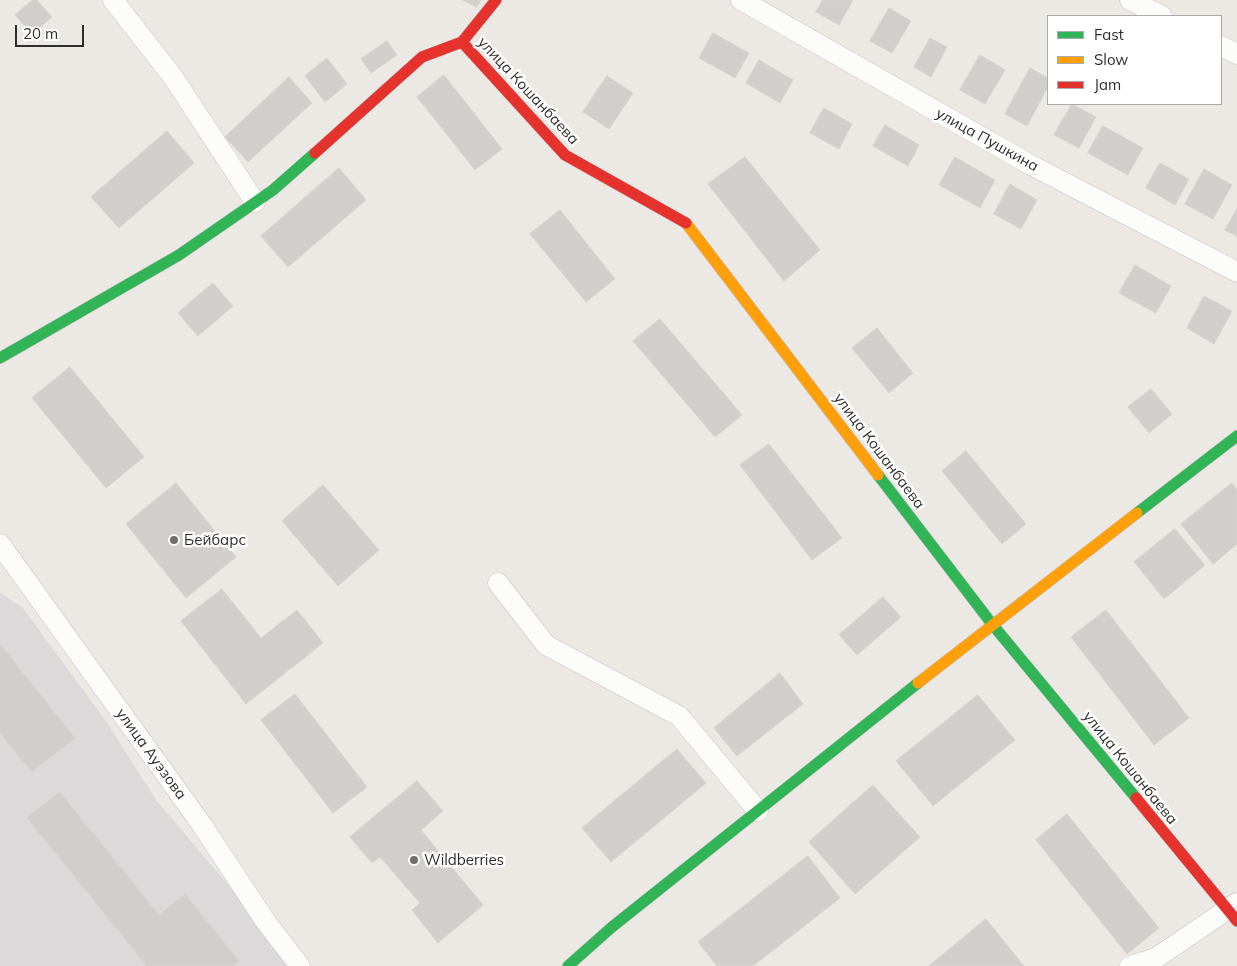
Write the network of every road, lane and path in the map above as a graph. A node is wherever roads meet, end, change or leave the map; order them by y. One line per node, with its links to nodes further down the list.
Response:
1 (113, 0): 9 (street)
2 (496, 0): 6 (street)
3 (741, 0): 10 (street, улица Пушкина)
4 (1130, 0): 5 (street)
5 (1160, 15)
6 (462, 42): 9 (street); 15 (street, улица Кошанбаева)
7 (1222, 46): 8 (street)
8 (1237, 54)
9 (255, 202): 11 (street)
10 (1237, 272)
11 (0, 358)
12 (1237, 436): 15 (street)
13 (0, 544): 18 (street, улица Ауэзова)
14 (498, 583): 16 (street)
15 (992, 624): 16 (street); 17 (street, улица Кошанбаева)
16 (758, 811): 19 (street)
17 (1234, 912): 20 (street)
18 (300, 966)
19 (568, 966)
20 (1130, 966)

